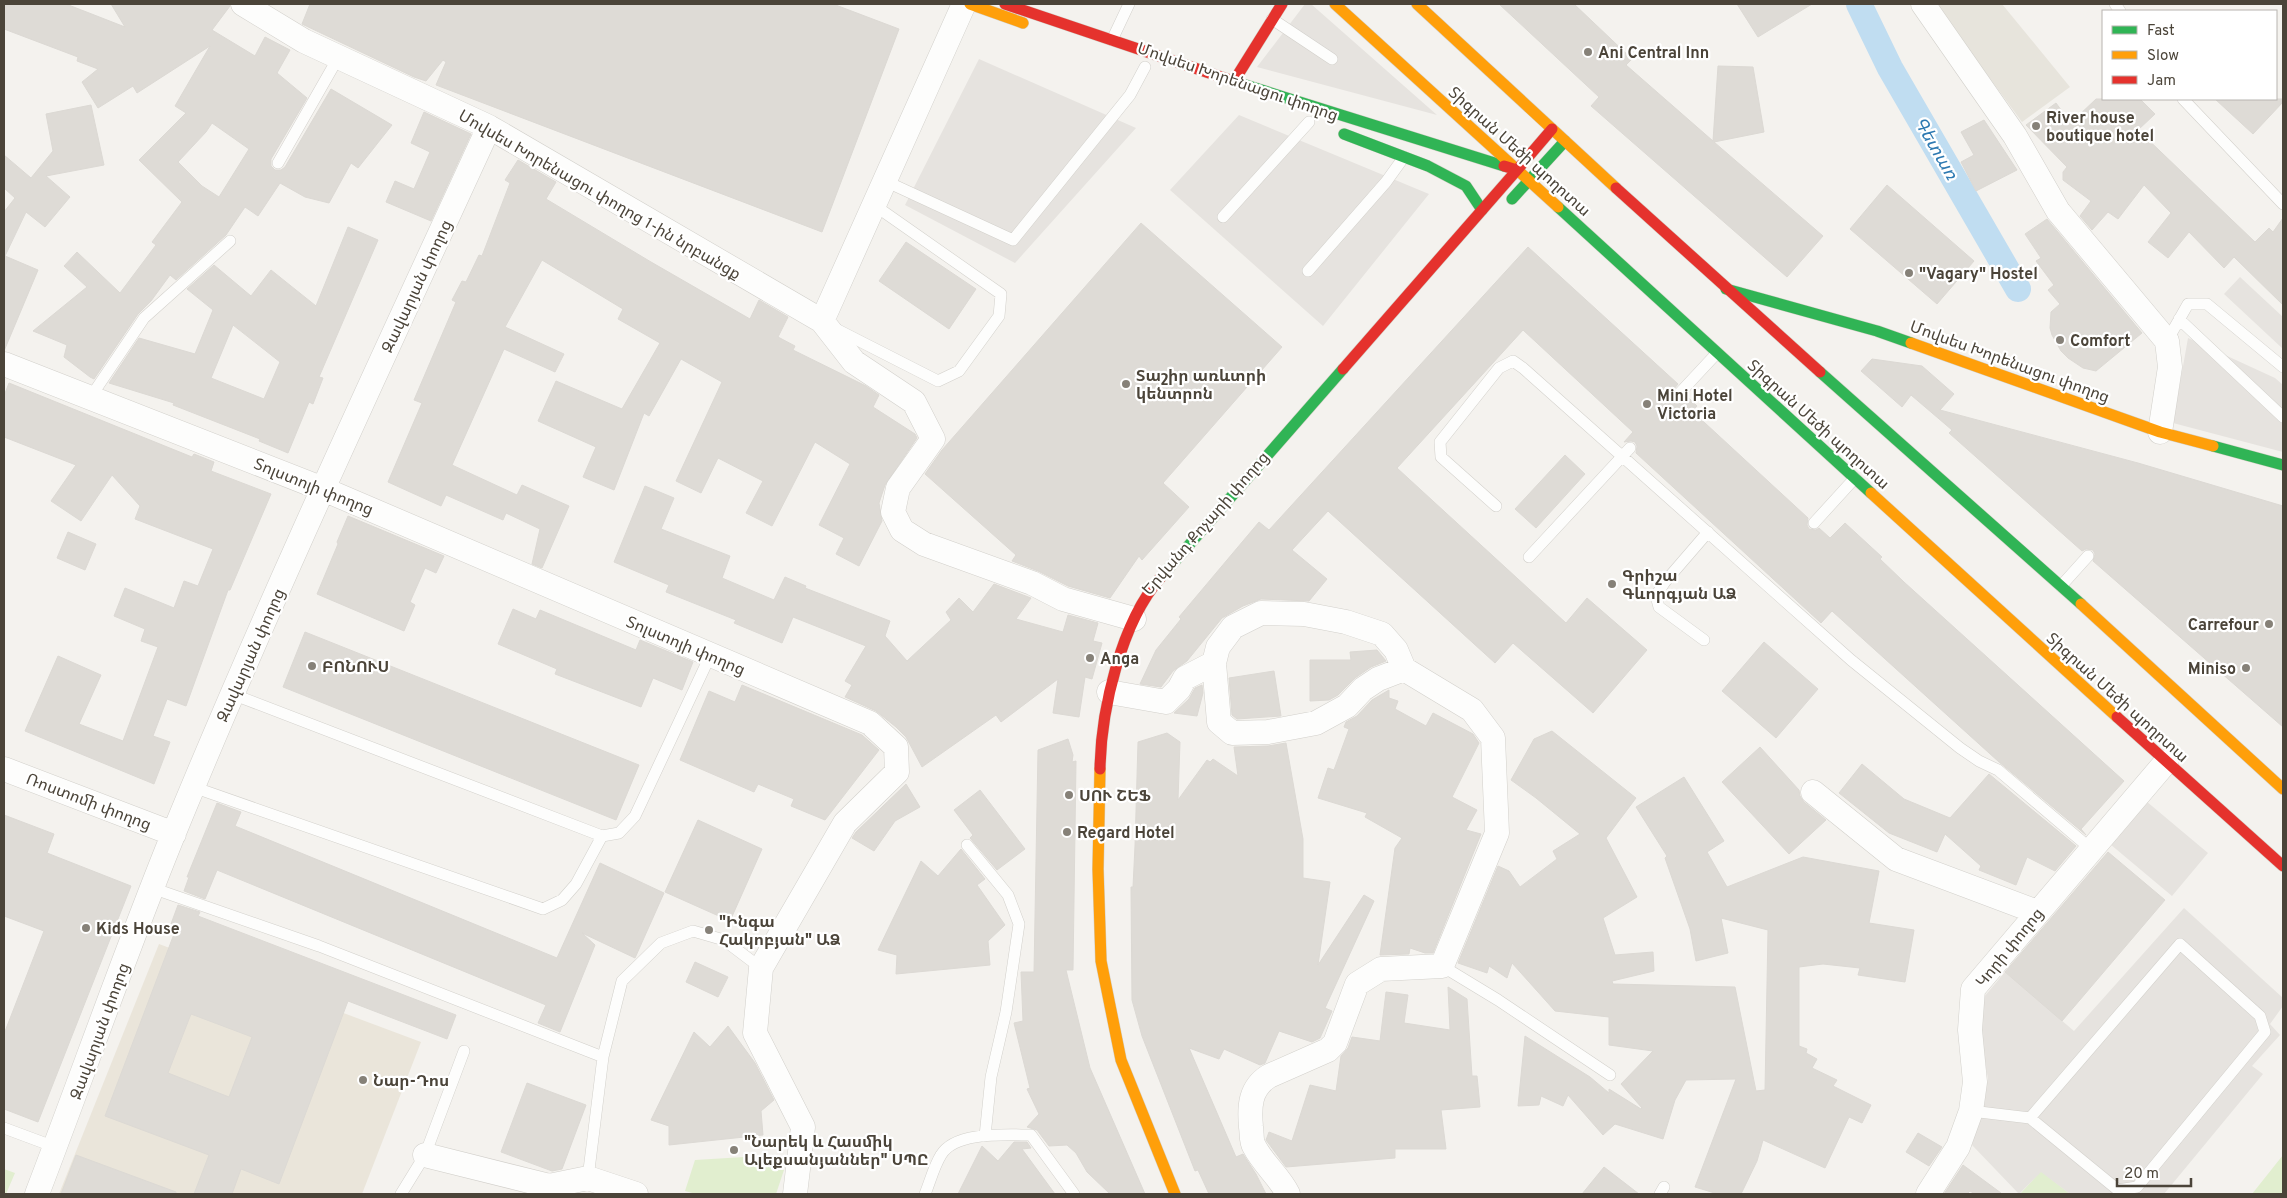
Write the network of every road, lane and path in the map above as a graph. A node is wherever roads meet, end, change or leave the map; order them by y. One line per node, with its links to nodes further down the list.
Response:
1 (243, 4): 13 (street, Մովսես Խորենացու փողոց 1-ին նրբանցք)
2 (964, 4): 26 (street)
3 (970, 4): 11 (main road)
4 (1005, 4): 12 (main road, Մովսես Խորենացու փողոց)
5 (1129, 4): 12 (lane)
6 (1282, 4): 10 (main road)
7 (1334, 4): 25 (main road, Տիգրան Մեծի պողոտա)
8 (1417, 4): 20 (main road)
9 (1923, 4): 38 (street)
10 (1272, 19): 14 (lane); 16 (main road)
11 (1035, 27)
12 (1112, 40): 16 (main road, Մովսես Խորենացու փողոց)
13 (338, 58): 19 (street, Մովսես Խորենացու փողոց 1-ին նրբանցք); 24 (lane)
14 (1332, 59)
15 (1145, 67): 26 (lane)
16 (1234, 81): 25 (main road, Մովսես Խորենացու փողոց)
17 (2184, 100): 28 (lane)
18 (1309, 122): 32 (lane)
19 (489, 127): 37 (street, Մովսես Խորենացու փողոց 1-ին նրբանցք); 49 (street, Զավարյան փողոց)
20 (1552, 129): 22 (main road); 25 (main road, Երվանդ Քոչարի փողոց)
21 (1335, 131): 23 (main road, Մովսես Խորենացու փողոց)
22 (1565, 141): 27 (main road); 35 (main road)
23 (1405, 156): 31 (main road, Մովսես Խորենացու փողոց); 34 (lane)
24 (278, 163)
25 (1516, 170): 27 (main road, Տիգրան Մեծի պողոտա); 31 (main road, Երվանդ Քոչարի փողոց)
26 (885, 181): 29 (street)
27 (1528, 182): 30 (main road); 39 (main road, Տիգրան Մեծի պողոտա)
28 (2283, 204)
29 (874, 205): 37 (street); 37 (lane)
30 (1504, 209)
31 (1482, 210): 57 (main road, Երվանդ Քոչարի փողոց)
32 (1222, 217)
33 (230, 241): 43 (lane)
34 (1308, 271)
35 (1726, 289): 45 (main road, Մովսես Խորենացու փողոց); 56 (main road)
36 (2180, 319): 38 (lane); 41 (lane); 44 (lane)
37 (822, 321): 57 (street)
38 (2167, 340): 45 (street)
39 (1717, 353): 42 (lane); 48 (main road, Տիգրան Մեծի պողոտա)
40 (4, 364): 43 (street, Տոլստոյի փողոց)
41 (2283, 367)
42 (1676, 397)
43 (90, 398): 49 (street, Տոլստոյի փողոց)
44 (2283, 416)
45 (2160, 432): 47 (main road, Մովսես Խորենացու փողոց)
46 (1626, 452): 50 (lane); 53 (lane); 55 (lane)
47 (2283, 465)
48 (1855, 478): 52 (lane); 64 (main road, Տիգրան Մեծի պողոտա)
49 (322, 489): 59 (street, Տոլստոյի փողոց); 63 (street, Զավարյան փողոց)
50 (1496, 506)
51 (1234, 511): 62 (main road, Երվանդ Քոչարի փողոց)
52 (1814, 523)
53 (1708, 532): 58 (lane); 72 (lane)
54 (2088, 556): 56 (lane)
55 (1529, 557)
56 (2060, 586): 67 (main road)
57 (1134, 619): 62 (main road, Երվանդ Քոչարի փողոց)
58 (1704, 640)
59 (710, 656): 70 (lane); 77 (street, Տոլստոյի փողոց)
60 (1214, 663): 61 (street); 61 (street); 62 (street)
61 (1404, 669): 76 (street)
62 (1114, 693): 94 (main road, Երվանդ Քոչարի փողոց); 95 (main road, Երվանդ Քոչարի փողոց)
63 (232, 694): 66 (street, Զավարյան փողոց); 70 (lane)
64 (2166, 762): 72 (street, Կորի փողոց); 73 (main road, Տիգրան Մեծի պողոտա)
65 (4, 769): 69 (street, Ռոստոմի փողոց)
66 (193, 787): 69 (street, Զավարյան փողոց); 70 (lane)
67 (2283, 789)
68 (1813, 792): 75 (street)
69 (174, 834): 74 (street, Զավարյան փողոց)
70 (602, 836)
71 (967, 845): 84 (lane)
72 (2091, 849): 75 (street, Կորի փողոց)
73 (2283, 866)
74 (152, 888): 79 (lane); 85 (street, Զավարյան փողոց)
75 (2037, 912): 81 (street, Կորի փողոց)
76 (1442, 966): 80 (lane); 96 (street)
77 (761, 968): 79 (lane); 91 (street, Տոլստոյի փողոց)
78 (464, 1051): 86 (lane)
79 (603, 1057): 87 (lane)
80 (1610, 1074)
81 (1971, 1111): 82 (lane); 97 (street, Կորի փողոց)
82 (2030, 1118): 82 (lane)
83 (4, 1128): 85 (lane)
84 (985, 1136): 92 (lane); 93 (lane)
85 (55, 1147): 88 (street, Զավարյան փողոց)
86 (425, 1155): 87 (street); 89 (lane)
87 (588, 1178): 90 (street)
88 (37, 1194)
89 (401, 1194)
90 (636, 1194)
91 (795, 1194)
92 (925, 1194)
93 (1074, 1194)
94 (1175, 1194)
95 (1186, 1194)
96 (1288, 1194)
97 (1928, 1194)

